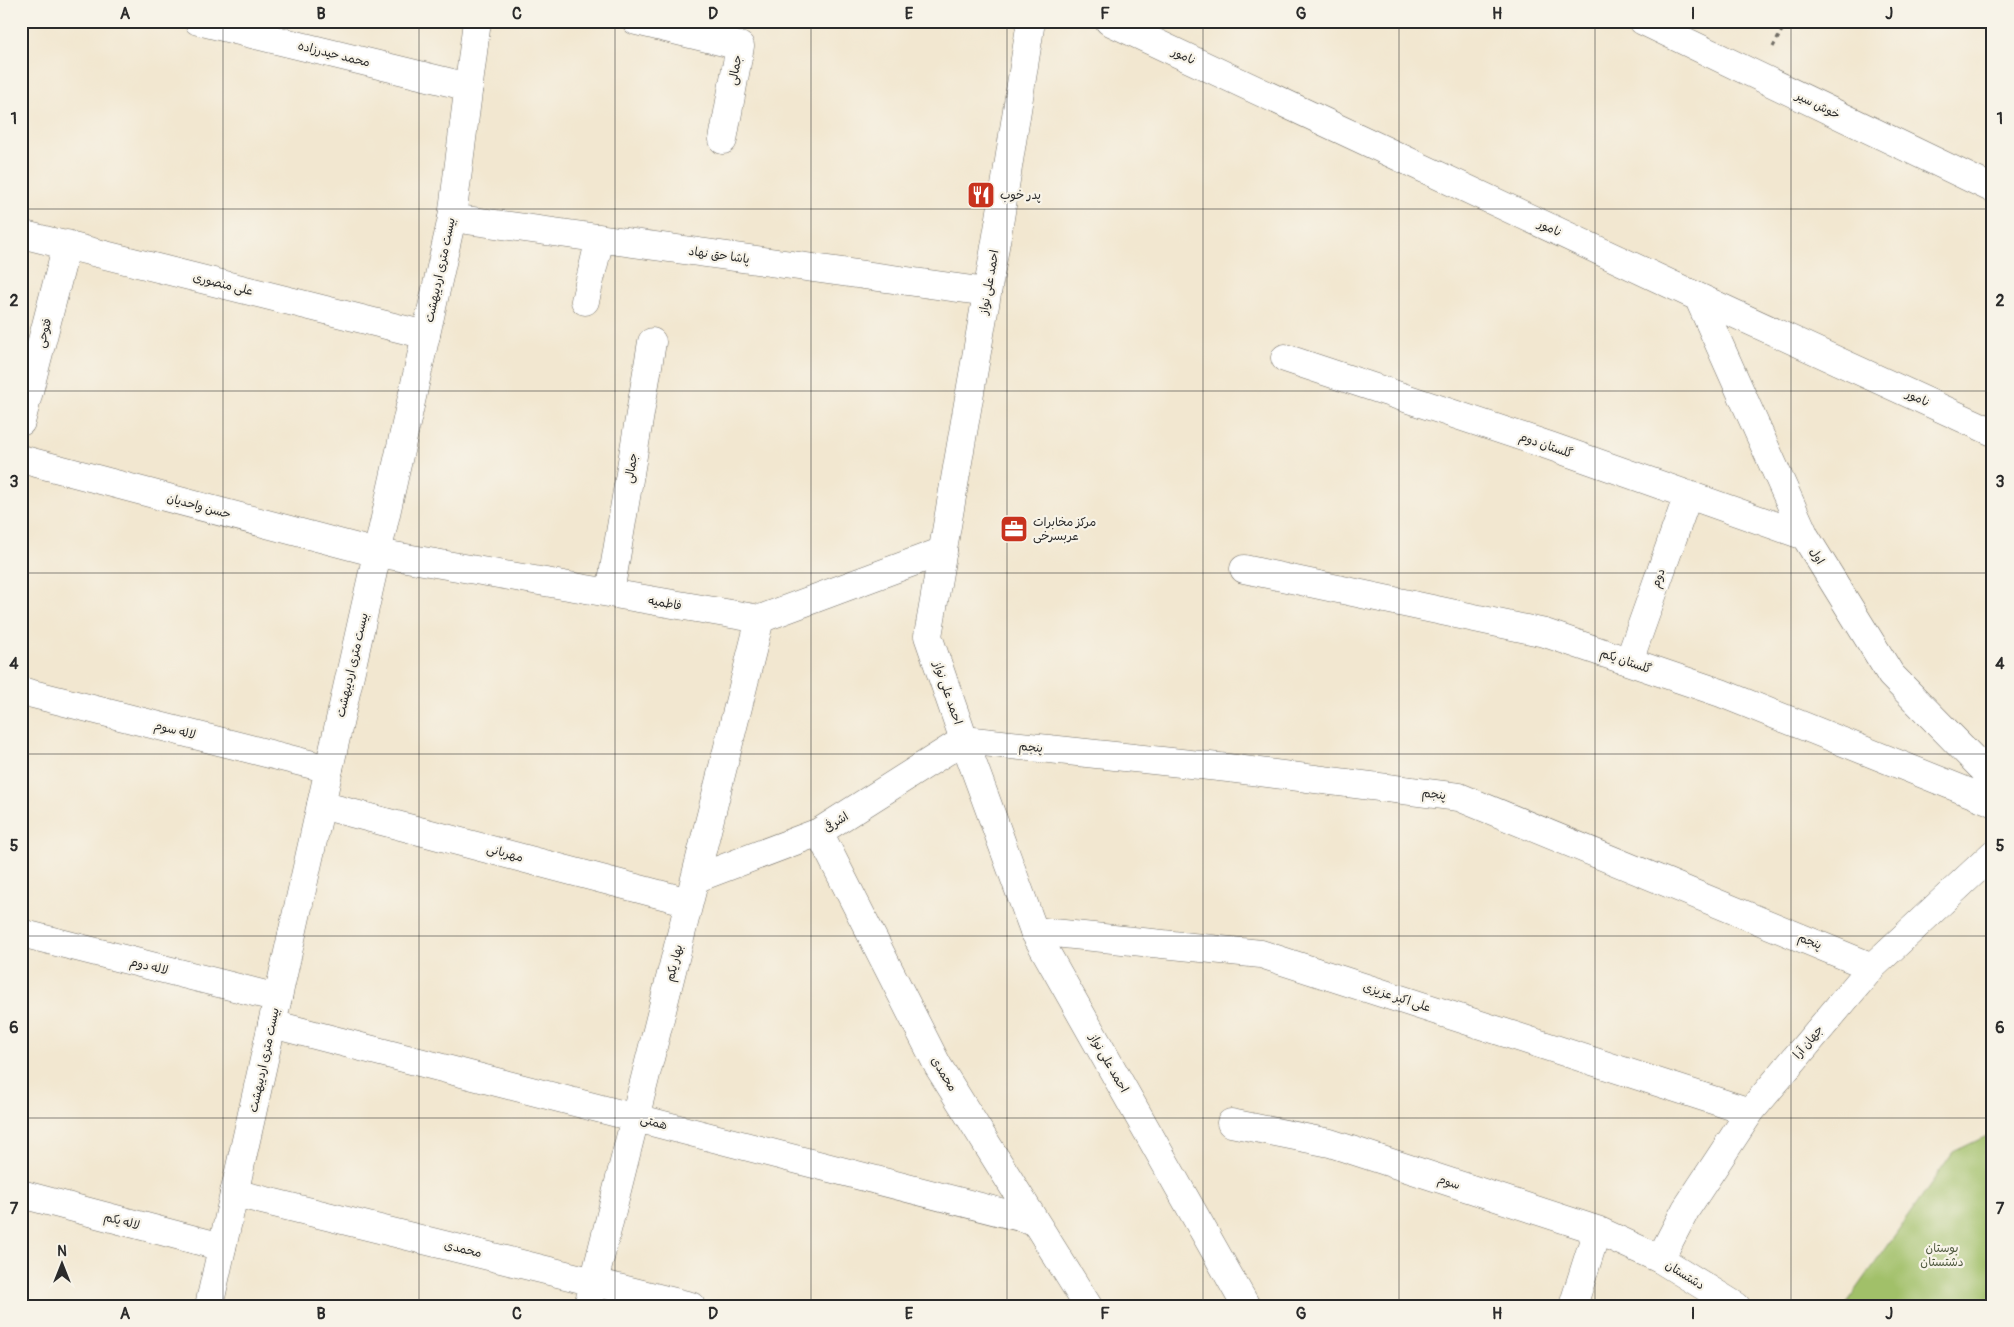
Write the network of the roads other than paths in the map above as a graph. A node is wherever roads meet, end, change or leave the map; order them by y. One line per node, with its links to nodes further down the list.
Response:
1 (198, 21): 7 (street, محمد حیدرزاده)
2 (477, 21): 7 (street, بیست متری اردیبهشت)
3 (636, 21): 8 (street, جمالی)
4 (1031, 21): 14 (street, احمد علی نواز)
5 (1109, 21): 15 (street, نامور)
6 (1643, 21): 9 (street, خوش سیر)
7 (469, 87): 10 (street, بیست متری اردیبهشت)
8 (723, 140)
9 (1993, 189)
10 (452, 218): 12 (street, پاشا حق نهاد); 17 (street, بیست متری اردیبهشت)
11 (21, 234): 13 (street, علی منصوری)
12 (600, 238): 14 (street, پاشا حق نهاد); 16 (street)
13 (67, 244): 17 (street, علی منصوری); 20 (street, فتوحی)
14 (987, 292): 25 (street, احمد علی نواز)
15 (1698, 297): 21 (street, نامور); 24 (street, اول)
16 (585, 302)
17 (426, 336): 26 (street, بیست متری اردیبهشت)
18 (652, 342): 28 (street, جمالی)
19 (1285, 358): 23 (street, گلستان دوم)
20 (21, 422)
21 (1993, 432)
22 (21, 459): 26 (street, حسن واحدیان)
23 (1688, 495): 24 (street, گلستان دوم); 30 (street, دوم)
24 (1805, 536): 34 (street, اول)
25 (943, 551): 29 (street); 32 (street, احمد علی نواز)
26 (377, 553): 28 (street, فاطمیه); 33 (street, بیست متری اردیبهشت)
27 (1244, 569): 30 (street, گلستان یکم)
28 (610, 593): 29 (street, فاطمیه)
29 (760, 619): 39 (street, بهار یکم)
30 (1629, 661): 35 (street, گلستان یکم)
31 (21, 691): 33 (street, لاله سوم)
32 (964, 740): 37 (street, اشرفی); 40 (street, احمد علی نواز); 42 (street, پنجم)
33 (329, 770): 36 (street, بیست متری اردیبهشت)
34 (1993, 779)
35 (1993, 802)
36 (321, 805): 39 (street, مهربانی); 43 (street, بیست متری اردیبهشت)
37 (819, 832): 39 (street, اشرفی); 49 (street, محمدی)
38 (1993, 854): 42 (street, جهان آرا)
39 (692, 890): 45 (street, بهار یکم)
40 (1034, 931): 44 (street, علی اکبر عزیزی); 57 (street, احمد علی نواز)
41 (21, 933): 43 (street, لاله دوم)
42 (1872, 967): 44 (street, جهان آرا)
43 (275, 1011): 45 (street, همتی); 47 (street, بیست متری اردیبهشت)
44 (1750, 1112): 52 (street, جهان آرا)
45 (636, 1118): 49 (street, همتی); 53 (street, بهار یکم)
46 (1231, 1123): 50 (street, سوم)
47 (234, 1192): 51 (street, بیست متری اردیبهشت); 53 (street, محمدی)
48 (21, 1194): 51 (street, لاله یکم)
49 (1035, 1221): 56 (street, محمدی)
50 (1597, 1230): 52 (street, سوم); 58 (street)
51 (222, 1247): 54 (street, بیست متری اردیبهشت)
52 (1660, 1259): 59 (street, دشتستان)
53 (591, 1294): 55 (street, محمدی)
54 (209, 1306)
55 (691, 1306)
56 (1088, 1306)
57 (1246, 1306)
58 (1573, 1306)
59 (1736, 1306)

